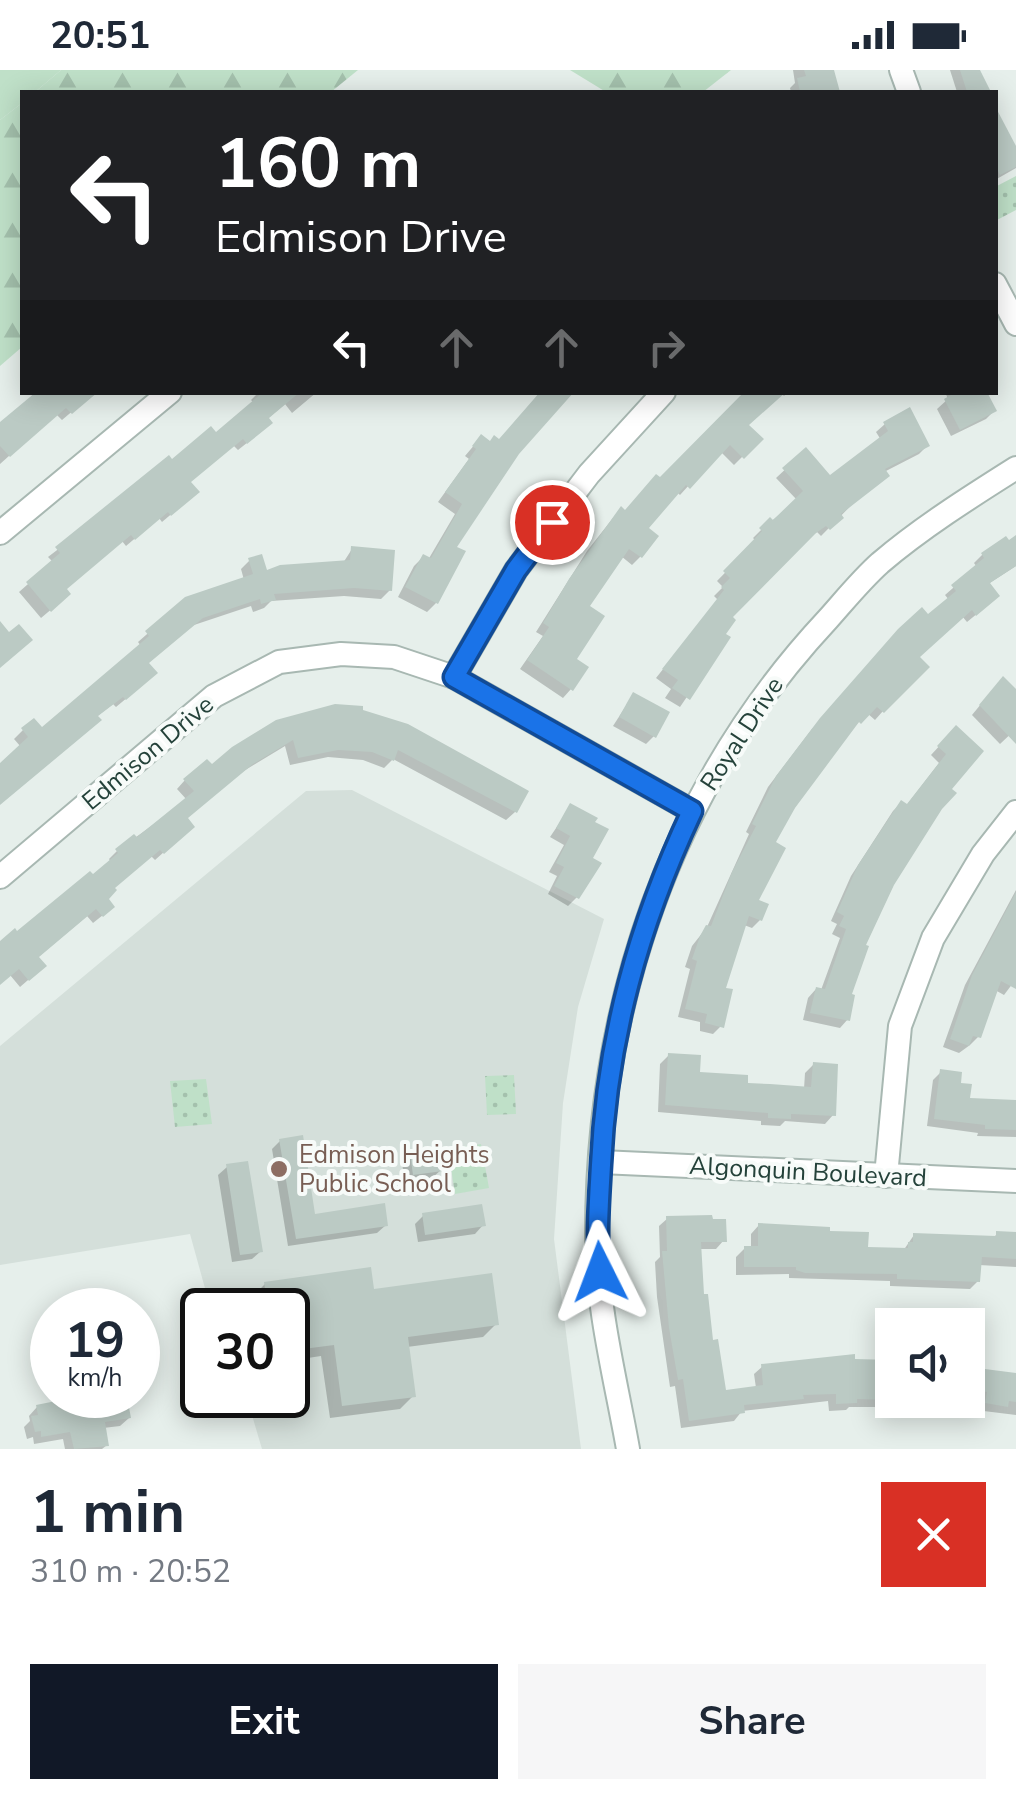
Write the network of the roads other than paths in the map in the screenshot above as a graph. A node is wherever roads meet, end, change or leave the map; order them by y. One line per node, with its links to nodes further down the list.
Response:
1 (998, 290): 2 (street)
2 (1016, 324)
3 (166, 395): 6 (street)
4 (661, 395): 7 (street)
5 (1016, 468): 8 (street, Royal Drive)
6 (0, 534)
7 (454, 677): 8 (street, Edmison Drive); 10 (street, Edmison Drive)
8 (692, 811): 11 (street, Royal Drive)
9 (1016, 812): 12 (street)
10 (0, 877)
11 (601, 1162): 12 (street, Algonquin Boulevard); 14 (street, Royal Drive)
12 (886, 1176): 13 (street, Algonquin Boulevard)
13 (1016, 1181)
14 (628, 1449)

